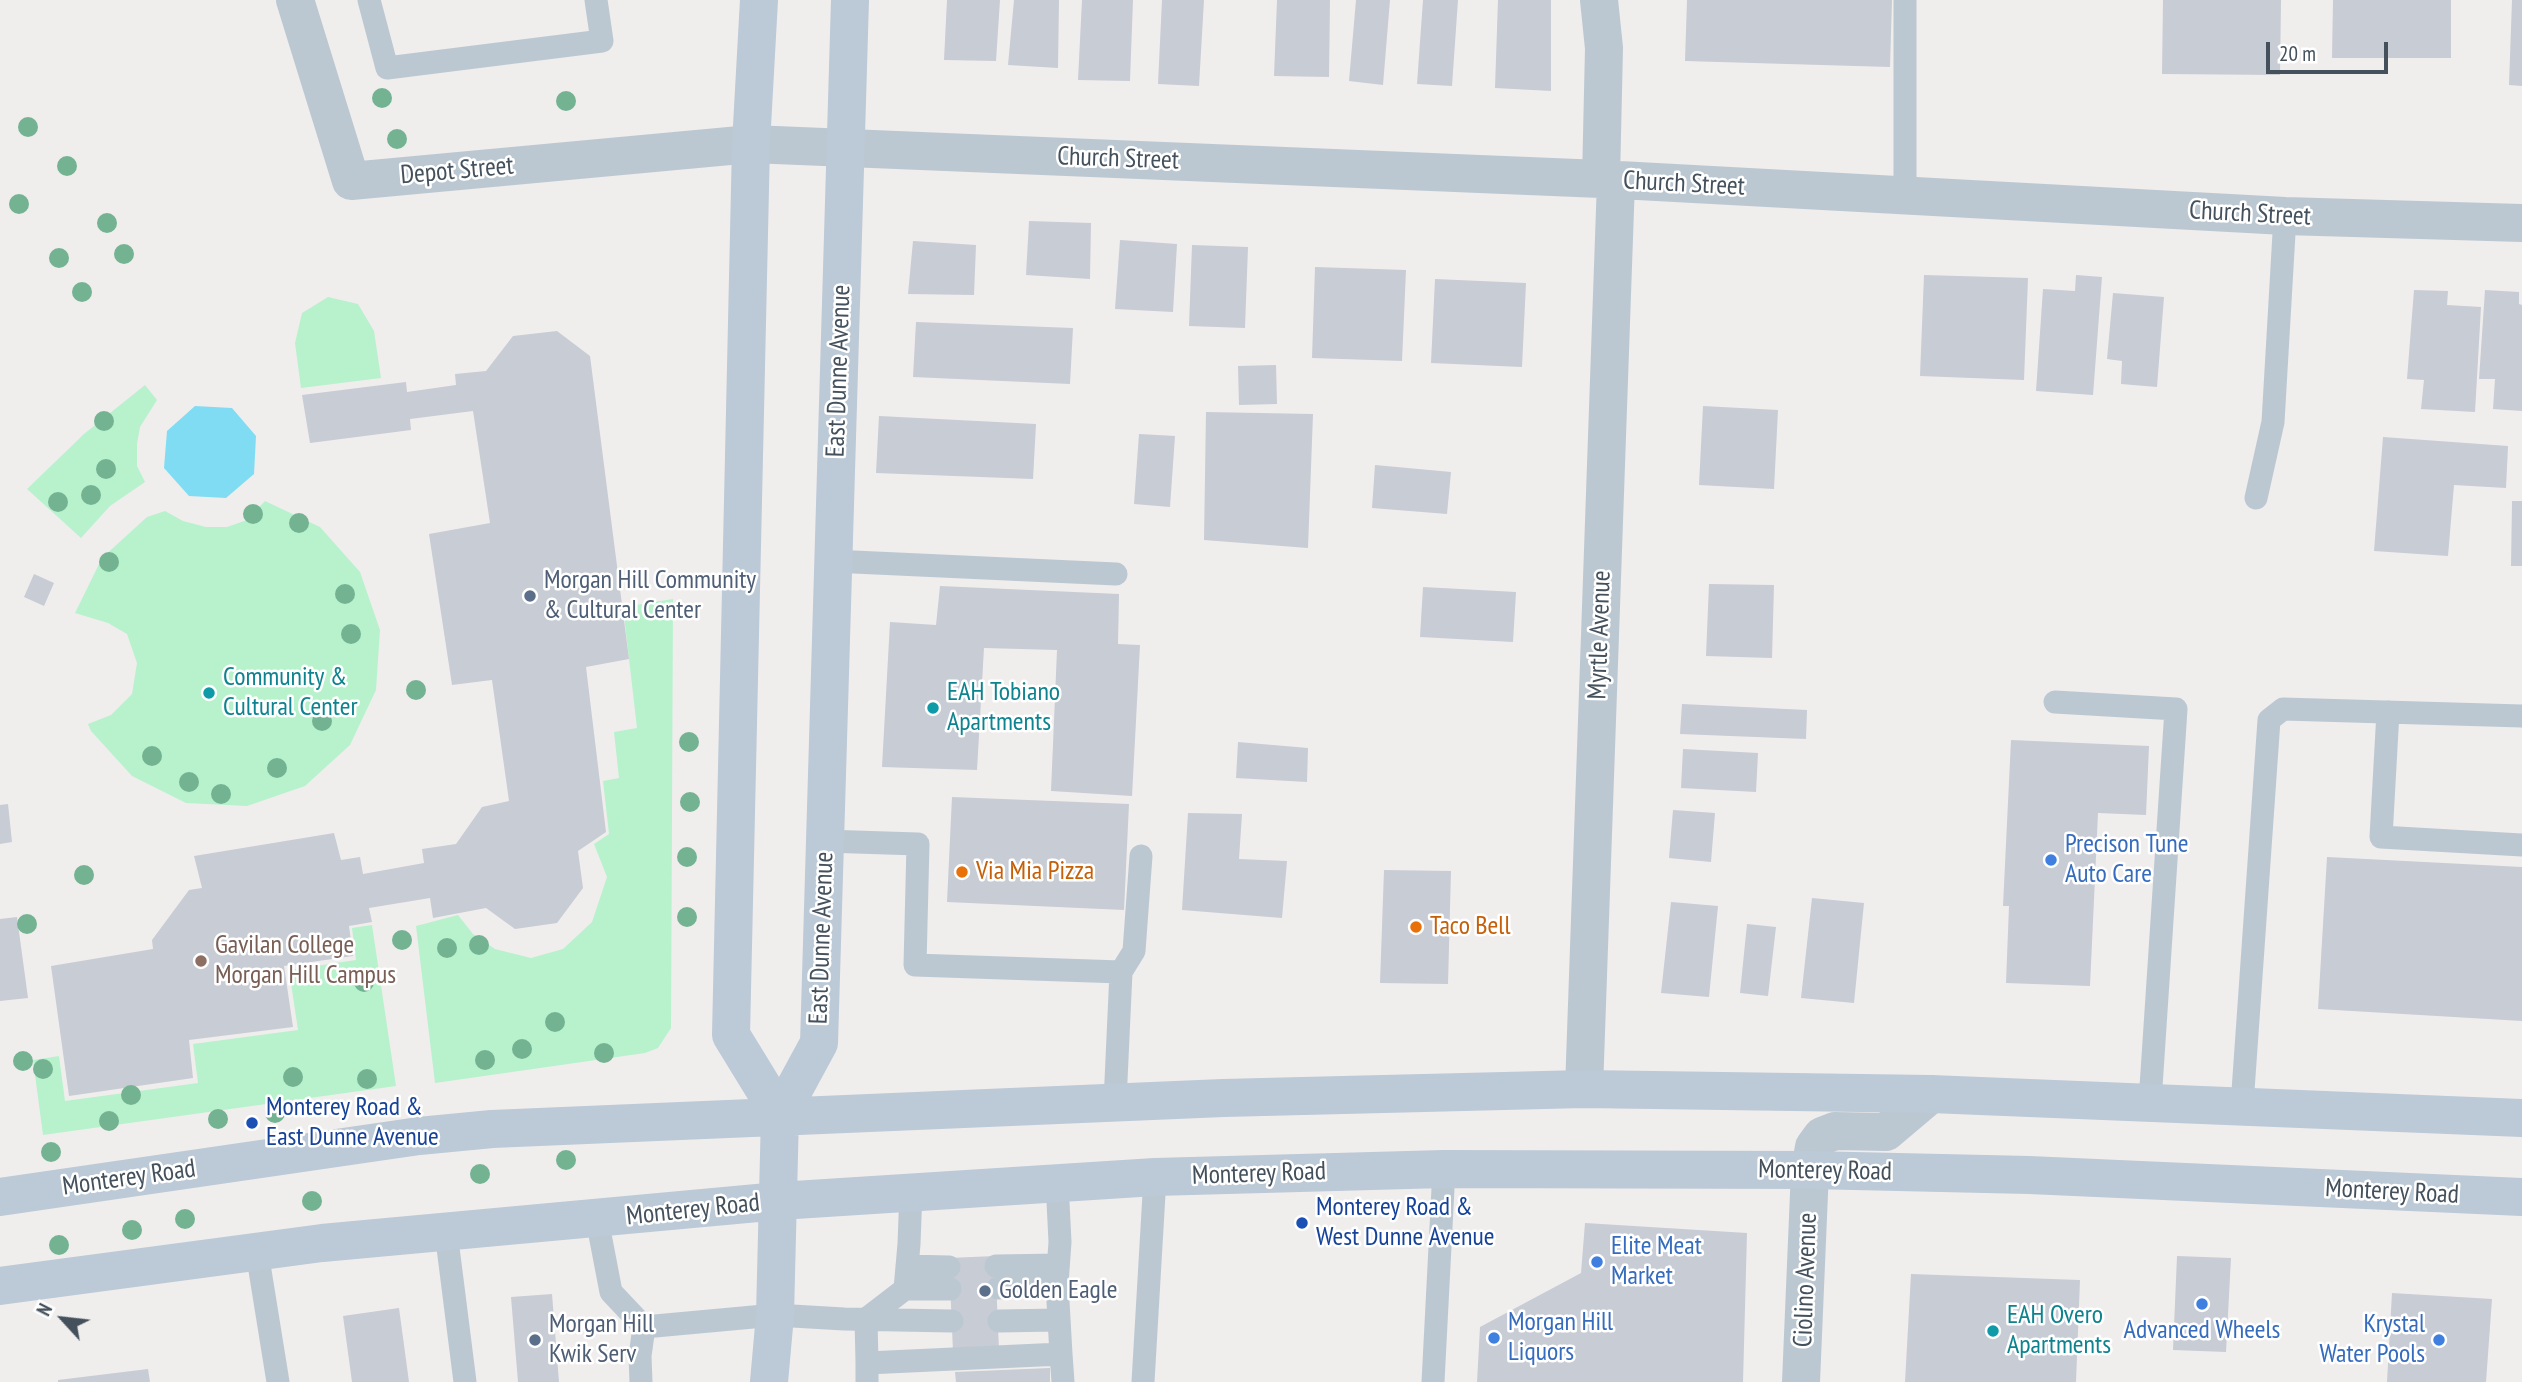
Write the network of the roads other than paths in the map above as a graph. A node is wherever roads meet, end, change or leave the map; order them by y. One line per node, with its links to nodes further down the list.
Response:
1 (295, 0): 8 (street, Depot Street)
2 (369, 0): 3 (lane)
3 (596, 0)
4 (759, 0): 8 (main road)
5 (850, 0): 9 (main road, East Dunne Avenue)
6 (1599, 0): 10 (street, Myrtle Avenue)
7 (1906, 0): 11 (lane)
8 (751, 144): 9 (street, Church Street); 29 (main road)
9 (846, 149): 10 (street, Church Street); 15 (main road, East Dunne Avenue)
10 (1609, 180): 11 (street, Church Street); 24 (street, Myrtle Avenue)
11 (1905, 196): 12 (street, Church Street)
12 (2285, 216): 13 (street, Church Street); 14 (lane)
13 (2522, 222)
14 (2256, 498)
15 (832, 561): 16 (lane); 20 (main road, East Dunne Avenue)
16 (1116, 574)
17 (2055, 702): 27 (lane)
18 (2388, 712): 19 (lane); 21 (lane); 28 (lane)
19 (2522, 716)
20 (824, 841): 23 (lane); 29 (main road, East Dunne Avenue)
21 (2522, 845)
22 (1141, 856): 23 (lane)
23 (1121, 972): 26 (lane)
24 (1584, 1089): 25 (main road, Monterey Road); 26 (main road, Monterey Road)
25 (1931, 1094): 27 (main road, Monterey Road); 32 (street, Ciolino Avenue)
26 (1115, 1102): 29 (main road, Monterey Road)
27 (2150, 1102): 28 (main road, Monterey Road)
28 (2242, 1105): 30 (main road, Monterey Road)
29 (780, 1115): 36 (main road, Monterey Road); 38 (main road)
30 (2522, 1118)
31 (1444, 1169): 32 (main road, Monterey Road); 33 (main road, Monterey Road); 61 (lane)
32 (1810, 1170): 37 (main road, Monterey Road); 62 (street, Ciolino Avenue)
33 (1155, 1177): 34 (main road, Monterey Road); 60 (lane)
34 (1057, 1182): 35 (main road, Monterey Road); 42 (lane)
35 (911, 1191): 38 (main road, Monterey Road); 44 (lane)
36 (0, 1197)
37 (2522, 1197)
38 (779, 1201): 39 (main road, Monterey Road); 47 (main road)
39 (597, 1219): 40 (main road, Monterey Road); 52 (lane)
40 (446, 1232): 41 (main road, Monterey Road); 56 (lane)
41 (257, 1252): 46 (main road, Monterey Road); 55 (lane)
42 (1058, 1275): 43 (lane); 49 (lane)
43 (997, 1277)
44 (906, 1278): 45 (lane); 48 (lane)
45 (949, 1278)
46 (0, 1286)
47 (775, 1315): 48 (lane); 52 (lane); 58 (main road)
48 (866, 1319): 50 (lane); 54 (lane)
49 (1058, 1320): 51 (lane); 53 (lane)
50 (952, 1321)
51 (999, 1321)
52 (644, 1327): 57 (lane)
53 (1061, 1354): 54 (lane); 59 (lane)
54 (867, 1372)
55 (278, 1382)
56 (465, 1382)
57 (641, 1382)
58 (769, 1382)
59 (1063, 1382)
60 (1143, 1382)
61 (1433, 1382)
62 (1801, 1382)

